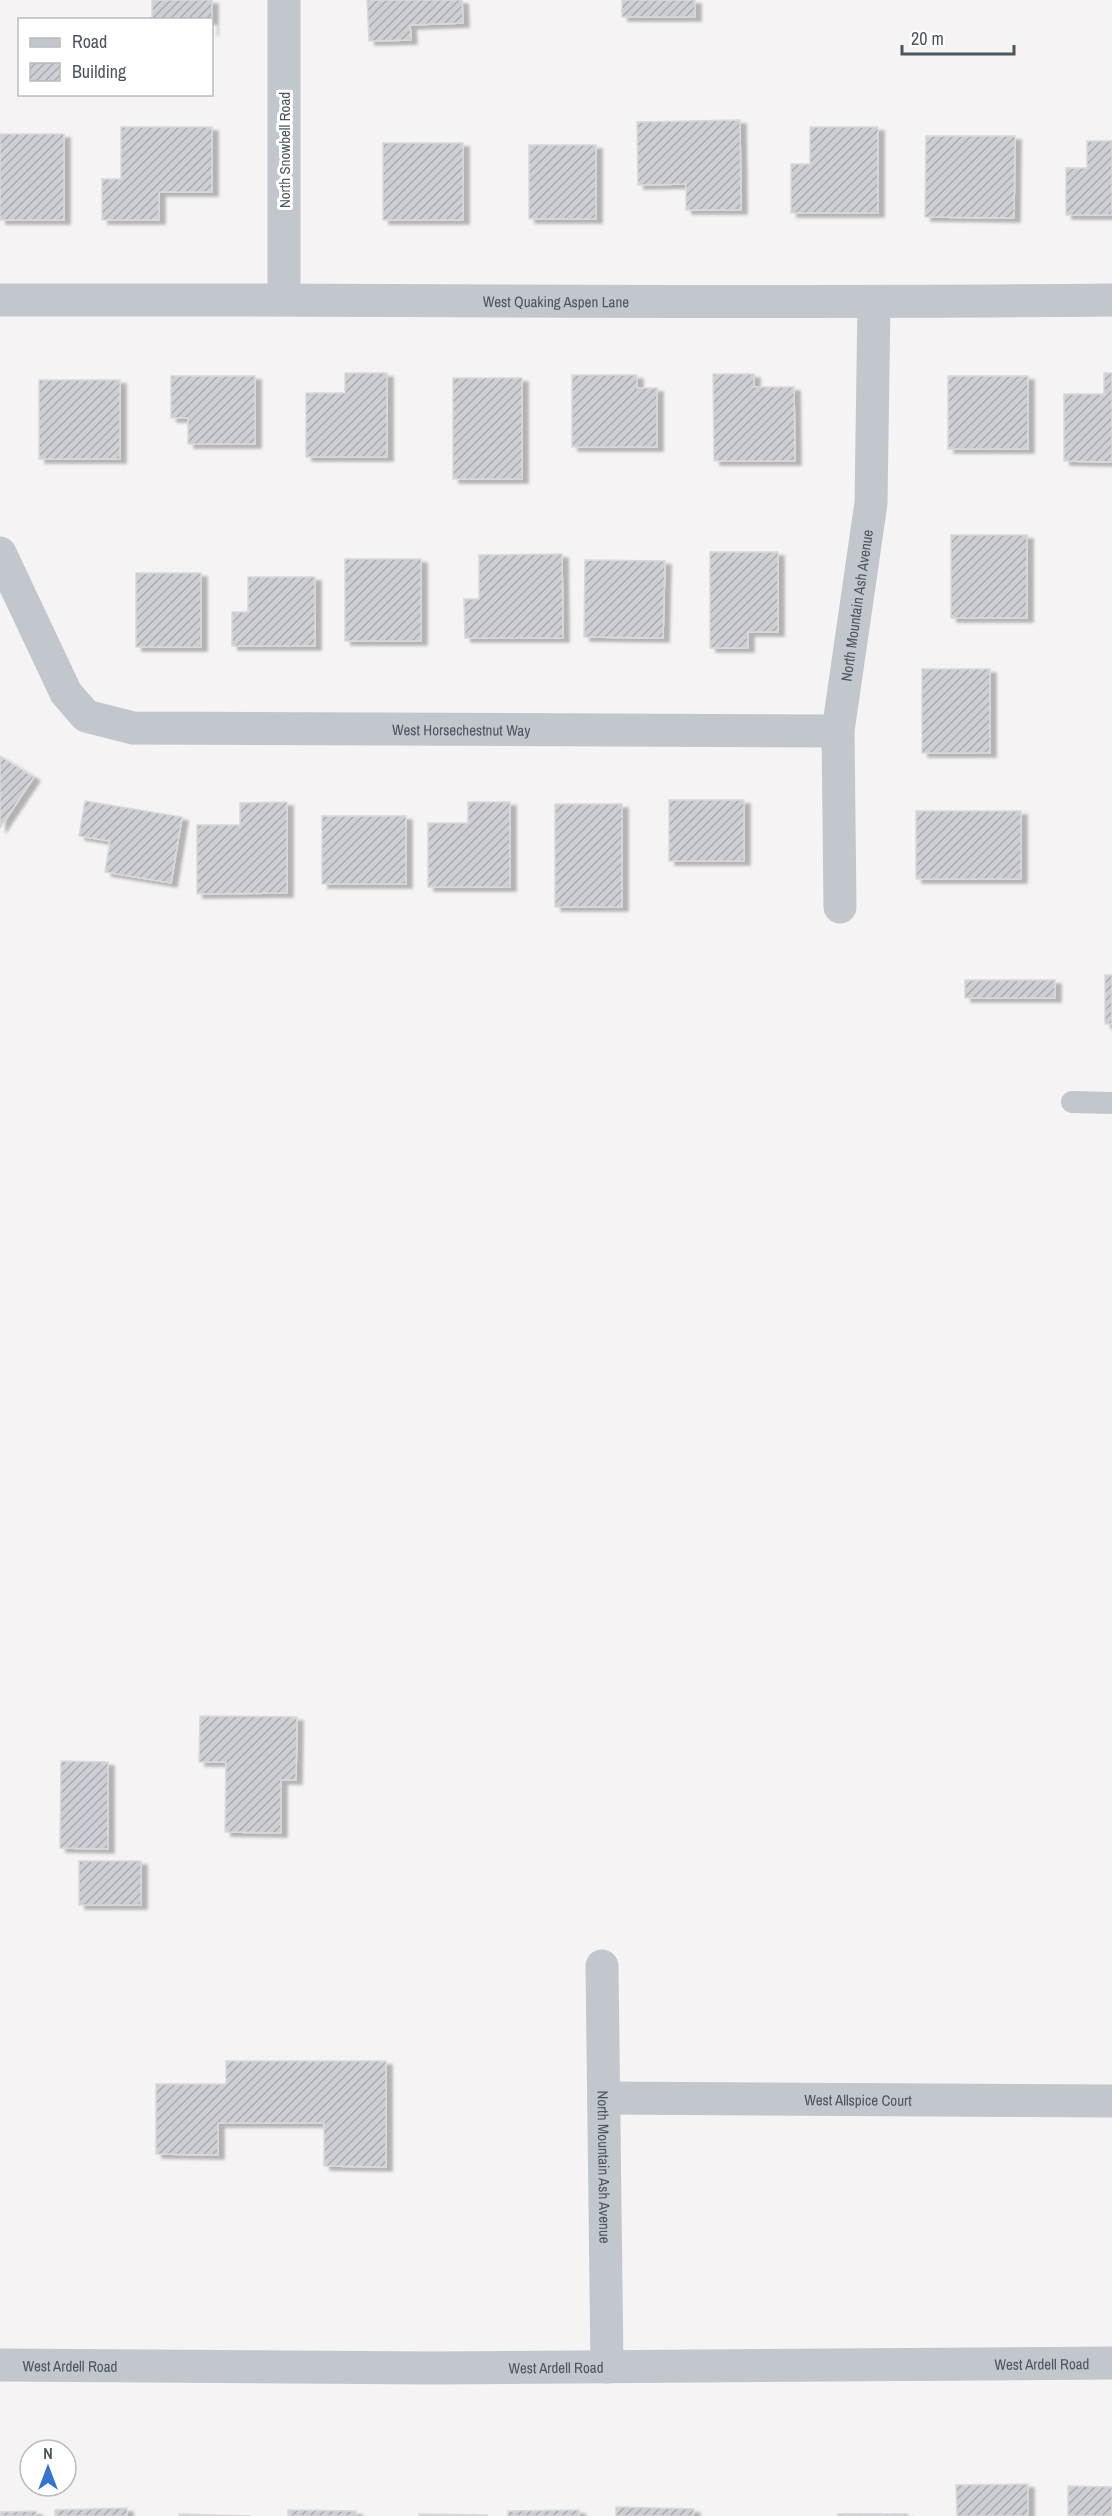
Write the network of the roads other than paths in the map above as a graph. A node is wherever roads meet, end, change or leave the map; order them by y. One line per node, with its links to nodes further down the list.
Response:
1 (284, 0): 2 (street, North Snowbell Road)
2 (284, 299): 3 (street, West Quaking Aspen Lane); 5 (street, West Quaking Aspen Lane)
3 (0, 300)
4 (1112, 300): 5 (street, West Quaking Aspen Lane)
5 (874, 303): 7 (street, North Mountain Ash Avenue)
6 (0, 553): 7 (street, West Horsechestnut Way)
7 (838, 731): 8 (street, North Mountain Ash Avenue)
8 (840, 907)
9 (1072, 1102): 10 (lane)
10 (1112, 1103)
11 (602, 1966): 12 (street, North Mountain Ash Avenue)
12 (604, 2098): 13 (street, West Allspice Court); 16 (street, North Mountain Ash Avenue)
13 (1112, 2101)
14 (1112, 2363): 16 (street, West Ardell Road)
15 (0, 2365): 16 (street, West Ardell Road)
16 (607, 2367)

